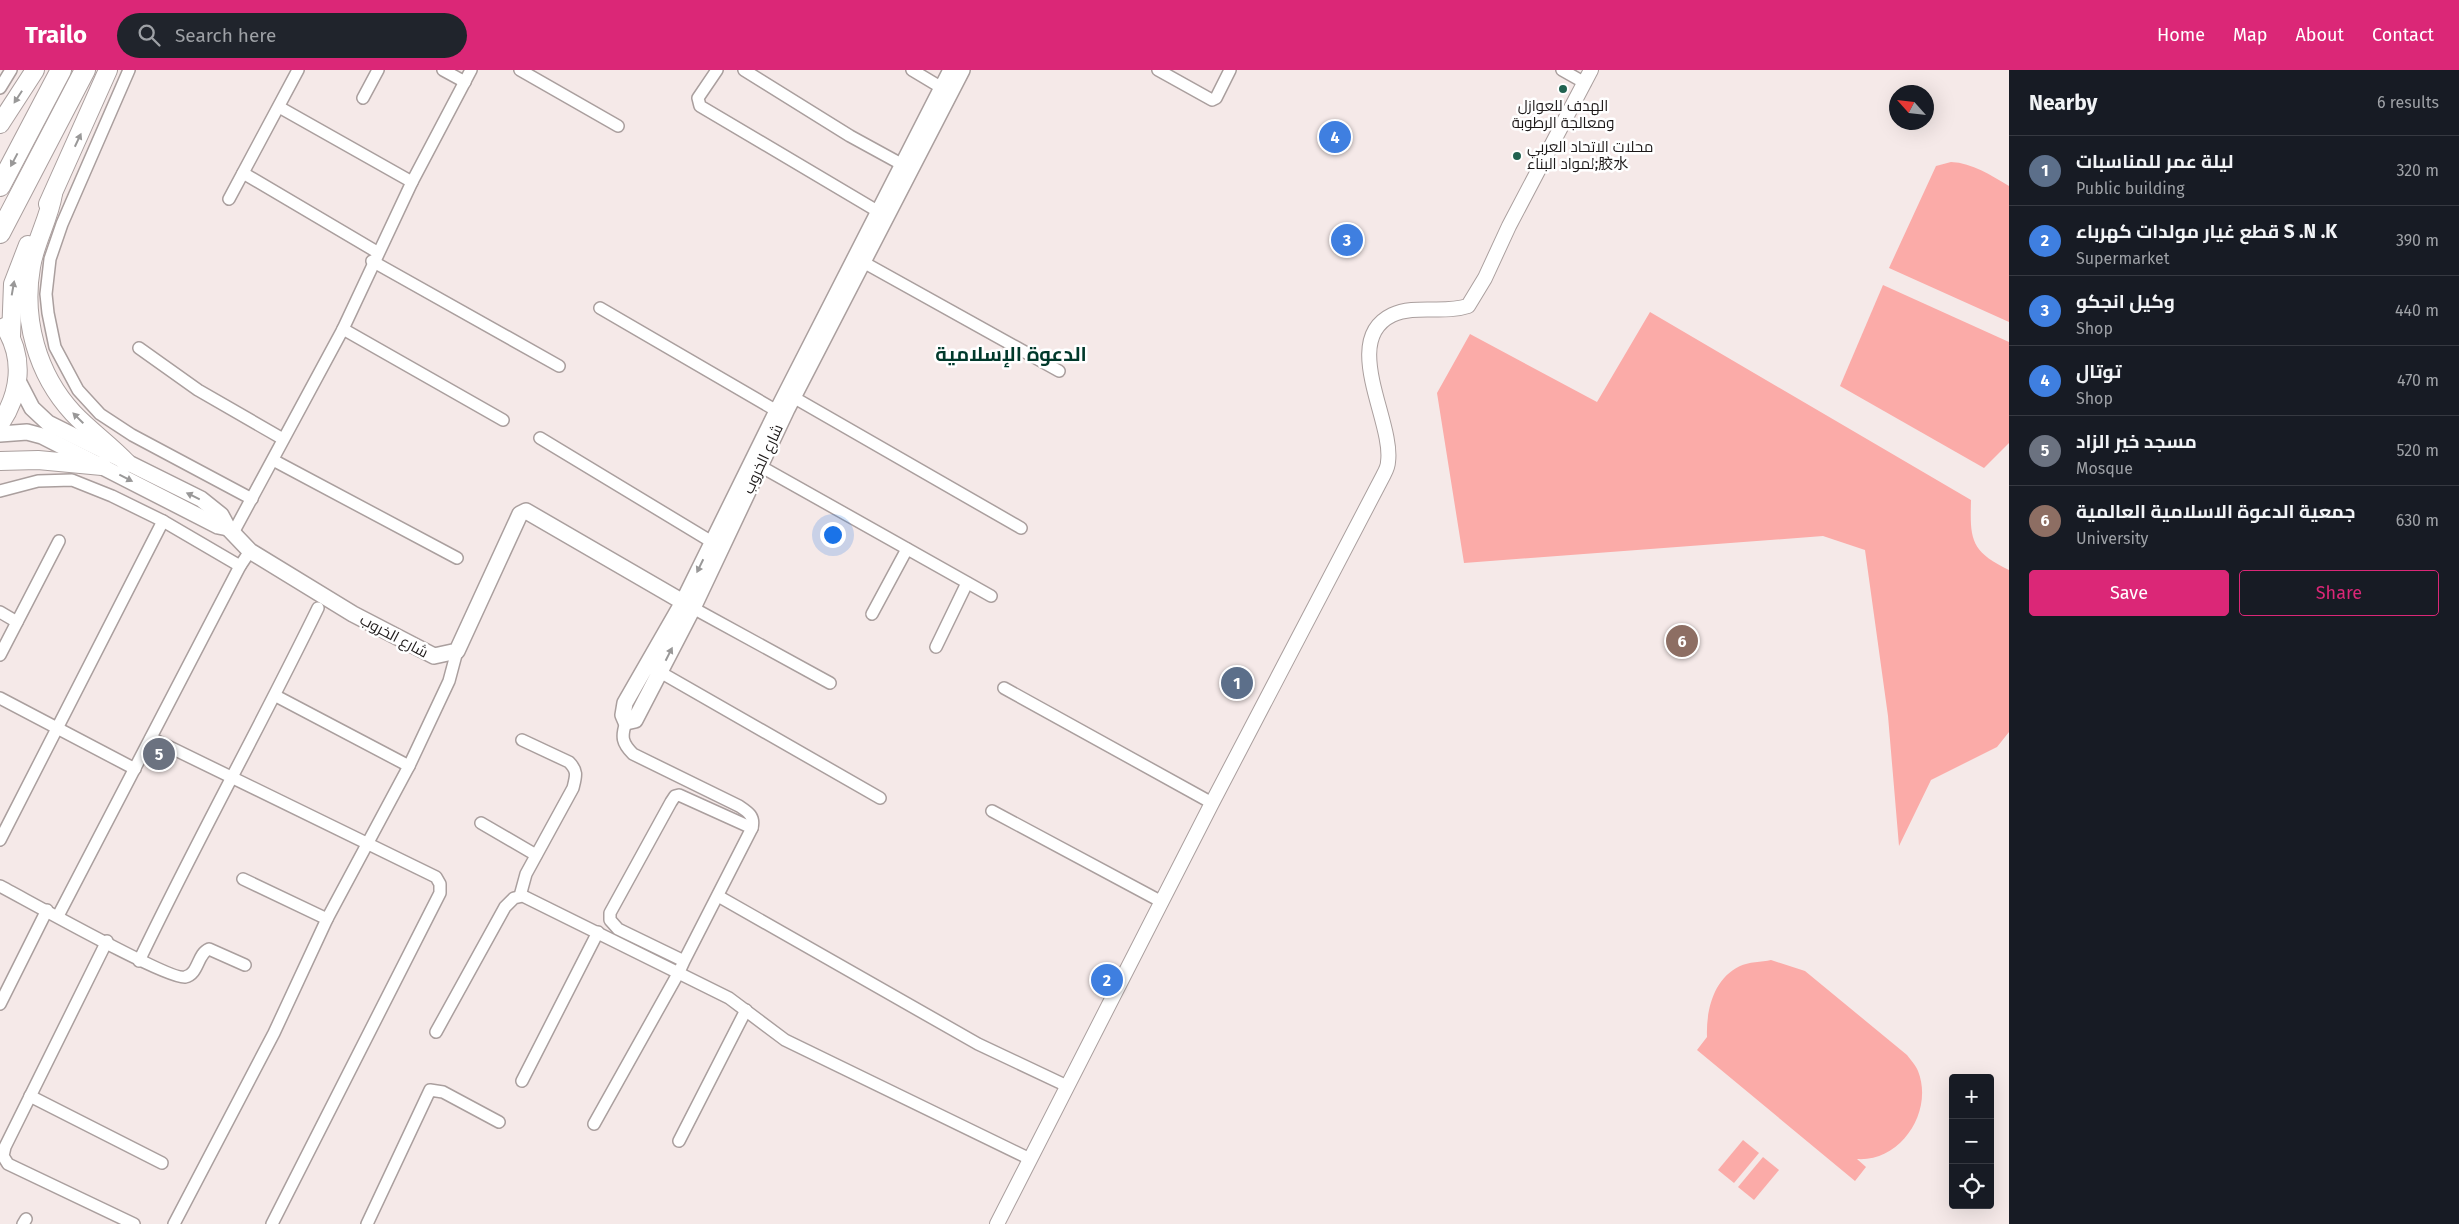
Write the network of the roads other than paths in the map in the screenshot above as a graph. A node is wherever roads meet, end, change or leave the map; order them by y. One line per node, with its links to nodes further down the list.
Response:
1 (11, 70): 23 (street)
2 (35, 70): 27 (main road, one-way to 27)
3 (62, 70): 32 (highway, one-way to 32)
4 (84, 70): 36 (highway)
5 (108, 70): 33 (main road, one-way to 5)
6 (129, 70): 60 (street)
7 (298, 70): 26 (street)
8 (378, 70): 25 (street)
9 (443, 70): 21 (street)
10 (471, 70): 21 (street)
11 (520, 70): 28 (street)
12 (716, 70): 35 (street)
13 (744, 70): 29 (street)
14 (912, 70): 24 (street)
15 (951, 70): 24 (main road, شارع الخروب)
16 (962, 70): 35 (main road, شارع الخروب)
17 (1158, 70): 18 (street)
18 (1230, 70)
19 (1562, 70): 22 (street)
20 (1591, 70): 22 (street)
21 (465, 82): 31 (street)
22 (1585, 83): 93 (street)
23 (0, 88)
24 (942, 88): 29 (main road, شارع الخروب)
25 (362, 98)
26 (279, 106): 30 (street); 31 (street)
27 (0, 124)
28 (618, 126)
29 (903, 165): 35 (main road, شارع الخروب)
30 (243, 173): 34 (street); 37 (street)
31 (412, 182): 37 (street)
32 (0, 186)
33 (53, 194): 42 (main road, one-way to 33); 56 (main road, one-way to 33)
34 (229, 199)
35 (883, 214): 38 (main road, شارع الخروب); 48 (main road, شارع الخروب)
36 (0, 234)
37 (375, 257): 41 (street); 44 (street)
38 (863, 262): 45 (street); 47 (main road, شارع الخروب)
39 (600, 308): 48 (street)
40 (0, 321): 42 (main road)
41 (343, 329): 49 (street); 53 (street)
42 (11, 336): 46 (main road)
43 (139, 348): 53 (street)
44 (559, 366)
45 (1060, 371)
46 (18, 381): 50 (main road); 56 (main road, شارع الخروب)
47 (793, 397): 58 (main road, شارع الخروب); 62 (street)
48 (777, 410): 65 (main road, شارع الخروب)
49 (503, 420)
50 (0, 424)
51 (0, 434): 57 (main road, شارع الخروب)
52 (540, 438): 65 (street)
53 (283, 439): 54 (street)
54 (272, 460): 60 (street); 68 (street)
55 (0, 461): 57 (main road)
56 (127, 463): 63 (main road, شارع الخروب, one-way to 56)
57 (102, 466): 63 (main road, شارع الخروب, one-way to 63)
58 (760, 466): 66 (street); 72 (main road, شارع الخروب)
59 (0, 491): 61 (street)
60 (252, 499): 63 (street)
61 (163, 522): 69 (street); 86 (street)
62 (1021, 528)
63 (231, 531): 67 (main road, شارع الخروب)
64 (59, 541): 76 (street)
65 (712, 542): 72 (main road, شارع الخروب, one-way to 72)
66 (906, 550): 70 (street); 75 (street)
67 (250, 551): 69 (street); 78 (main road, شارع الخروب)
68 (457, 558)
69 (240, 566): 87 (street)
70 (967, 583): 71 (street); 77 (street)
71 (990, 596)
72 (688, 605): 78 (main road); 80 (main road, شارع الخروب, one-way to 72); 81 (street); 85 (main road, شارع الخروب)
73 (318, 608): 83 (street)
74 (0, 612): 76 (street)
75 (872, 614)
76 (17, 622): 79 (street)
77 (936, 646)
78 (457, 651): 89 (street)
79 (0, 655)
80 (660, 672): 85 (main road, شارع الخروب); 92 (street)
81 (830, 683)
82 (1004, 688): 93 (street)
83 (276, 696): 89 (street); 91 (street)
84 (0, 698): 86 (street)
85 (626, 722): 96 (street)
86 (58, 729): 90 (street); 97 (street)
87 (152, 738): 90 (street); 91 (street)
88 (522, 740): 99 (street)
89 (408, 766): 98 (street)
90 (135, 769): 106 (street)
91 (231, 775): 98 (street); 110 (street)
92 (880, 798)
93 (1212, 803): 104 (street)
94 (992, 811): 104 (street)
95 (481, 824): 99 (street)
96 (752, 828): 103 (street); 111 (street)
97 (0, 840)
98 (368, 842): 107 (street); 127 (street)
99 (536, 855): 102 (street)
100 (243, 879): 107 (street)
101 (0, 886): 105 (street)
102 (520, 896): 108 (street); 116 (street)
103 (718, 896): 111 (street); 118 (street)
104 (1162, 902): 118 (street)
105 (47, 910): 106 (street); 114 (street)
106 (58, 916): 109 (street)
107 (327, 919): 126 (street)
108 (598, 932): 113 (street); 117 (street)
109 (106, 941): 110 (street); 119 (street)
110 (139, 960): 112 (street)
111 (684, 961): 113 (street)
112 (245, 965)
113 (678, 972): 115 (street); 121 (street)
114 (0, 1004)
115 (746, 1010): 122 (street); 123 (street)
116 (436, 1032)
117 (522, 1082)
118 (1067, 1086): 123 (street)
119 (30, 1096): 124 (street); 125 (street)
120 (499, 1122): 128 (street)
121 (594, 1124)
122 (679, 1141)
123 (1030, 1159): 129 (street)
124 (162, 1163)
125 (134, 1224)
126 (174, 1224)
127 (272, 1224)
128 (367, 1224)
129 (997, 1224)

